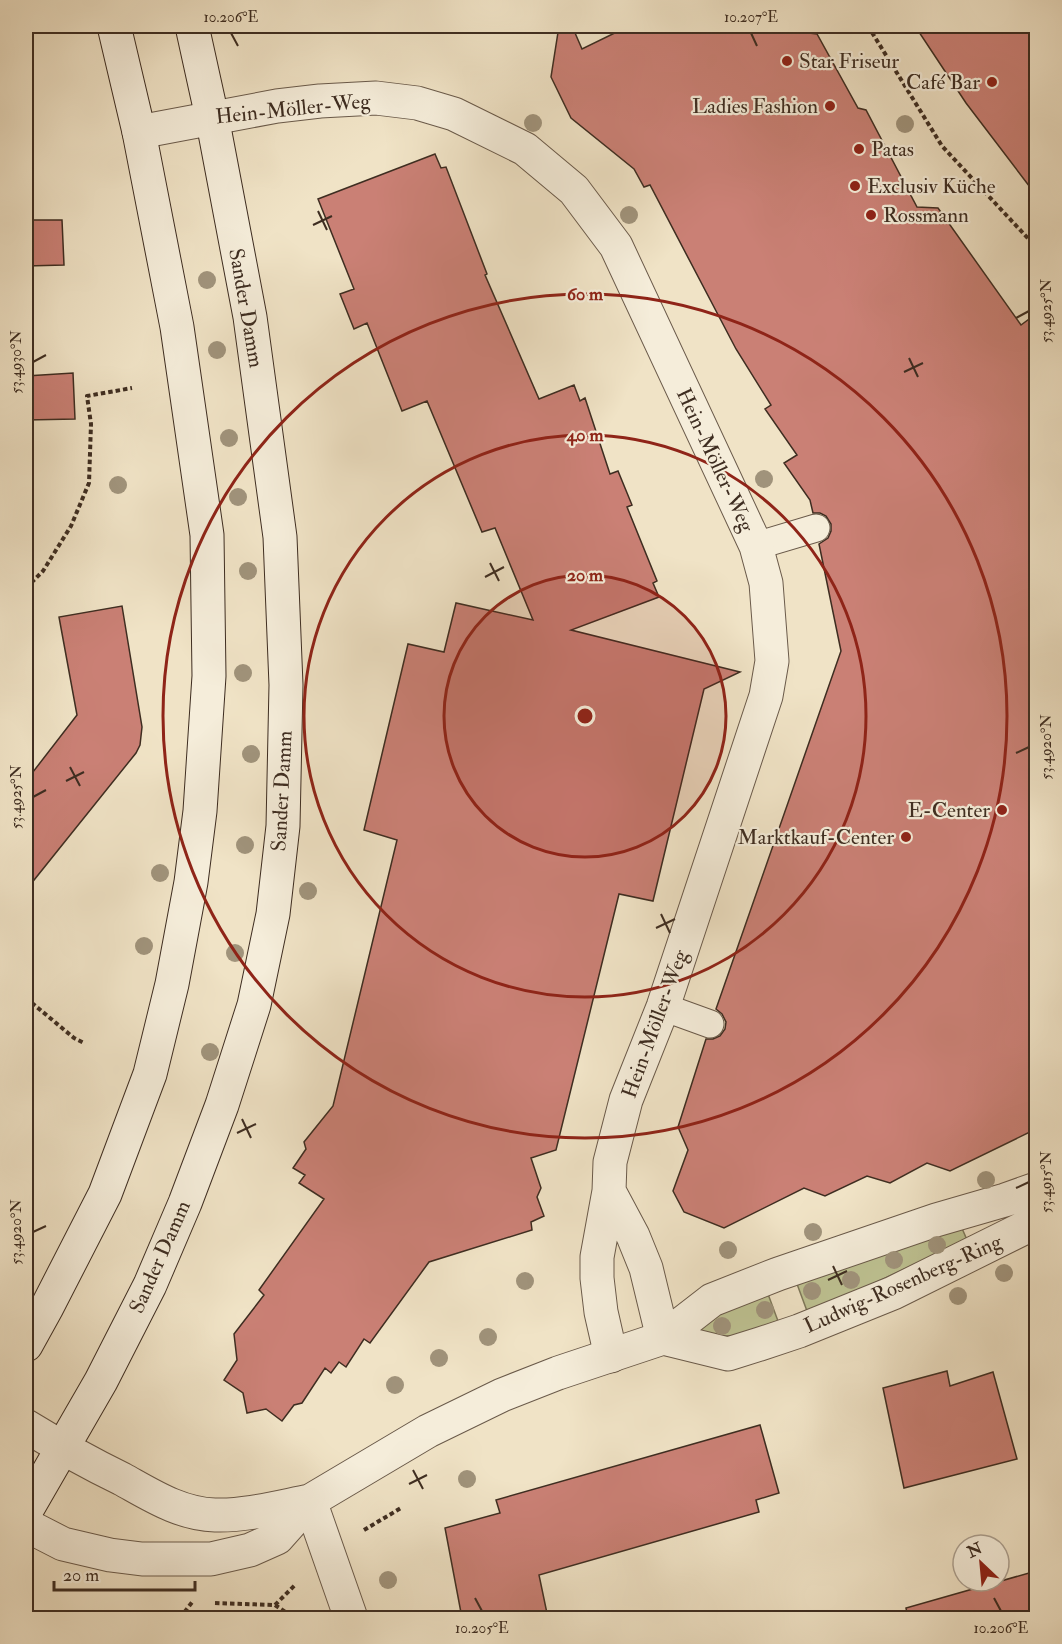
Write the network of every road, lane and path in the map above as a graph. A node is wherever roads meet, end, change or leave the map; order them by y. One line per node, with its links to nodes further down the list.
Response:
1 (114, 26): 5 (street)
2 (192, 26): 4 (street, Sander Damm)
3 (868, 26): 6 (path)
4 (212, 117): 5 (street, Hein-Möller-Weg); 9 (street, Hein-Möller-Weg); 22 (street, Sander Damm)
5 (139, 132): 19 (street)
6 (1036, 247)
7 (132, 388): 10 (path)
8 (816, 528): 9 (lane)
9 (756, 546): 12 (street, Hein-Möller-Weg)
10 (26, 588)
11 (26, 999): 14 (path)
12 (663, 1007): 13 (lane); 16 (street, Hein-Möller-Weg)
13 (710, 1024)
14 (84, 1043)
15 (1036, 1189): 18 (street, Ludwig-Rosenberg-Ring)
16 (609, 1191): 18 (street); 20 (street, Hein-Möller-Weg)
17 (1036, 1222): 18 (street, Ludwig-Rosenberg-Ring)
18 (663, 1338): 20 (street, Ludwig-Rosenberg-Ring)
19 (26, 1345)
20 (610, 1356): 23 (street, Ludwig-Rosenberg-Ring)
21 (26, 1426): 22 (street, Ludwig-Rosenberg-Ring)
22 (62, 1449): 23 (street, Ludwig-Rosenberg-Ring); 24 (street, Sander Damm)
23 (310, 1501): 25 (street, Ludwig-Rosenberg-Ring); 30 (street)
24 (26, 1511)
25 (26, 1525)
26 (193, 1602): 28 (path)
27 (205, 1602): 29 (path)
28 (180, 1618)
29 (294, 1618)
30 (351, 1618)

